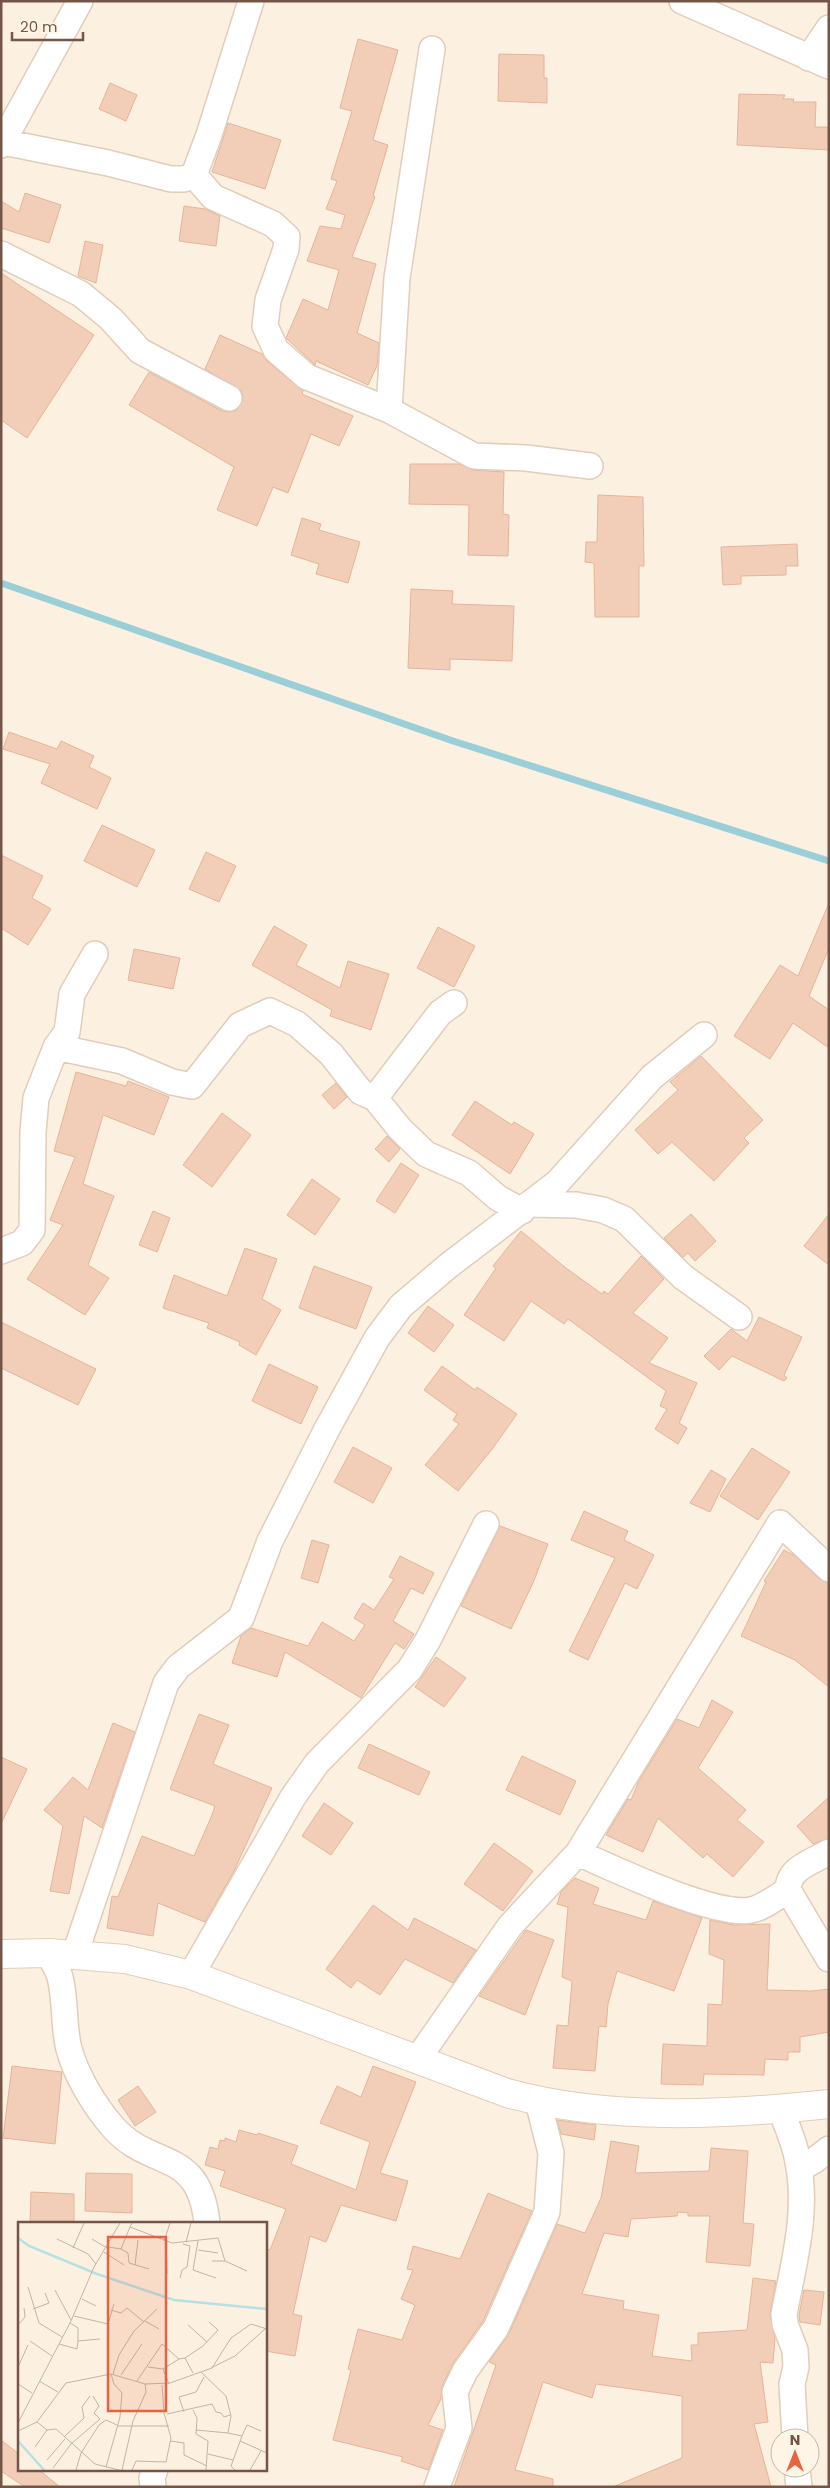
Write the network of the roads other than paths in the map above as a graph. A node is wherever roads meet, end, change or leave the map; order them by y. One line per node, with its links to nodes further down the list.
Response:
1 (80, 1): 7 (street)
2 (251, 1): 8 (street)
3 (682, 1): 6 (street)
4 (829, 28): 6 (street)
5 (432, 49): 11 (street)
6 (819, 62)
7 (2, 144): 8 (street)
8 (194, 175): 11 (street)
9 (1, 254): 10 (street)
10 (229, 398)
11 (388, 410): 12 (street)
12 (590, 466)
13 (95, 954): 16 (street)
14 (454, 1003): 17 (street)
15 (704, 1035): 18 (street)
16 (56, 1047): 17 (street); 19 (street)
17 (375, 1098): 18 (street)
18 (526, 1207): 20 (street); 27 (street)
19 (1, 1251)
20 (739, 1317)
21 (486, 1524): 29 (street)
22 (829, 1569): 24 (street)
23 (829, 1852): 25 (street)
24 (578, 1853): 25 (street); 30 (street)
25 (788, 1890): 28 (street)
26 (1, 1954): 27 (street)
27 (62, 1954): 29 (street); 36 (street)
28 (829, 1959)
29 (191, 1975): 30 (street)
30 (417, 2060): 31 (street)
31 (538, 2101): 33 (street); 40 (street)
32 (829, 2104): 33 (street)
33 (781, 2109): 35 (street)
34 (829, 2149): 35 (street)
35 (799, 2169): 37 (street)
36 (207, 2222)
37 (794, 2428)
38 (155, 2470): 39 (street)
39 (153, 2487)
40 (437, 2487)

